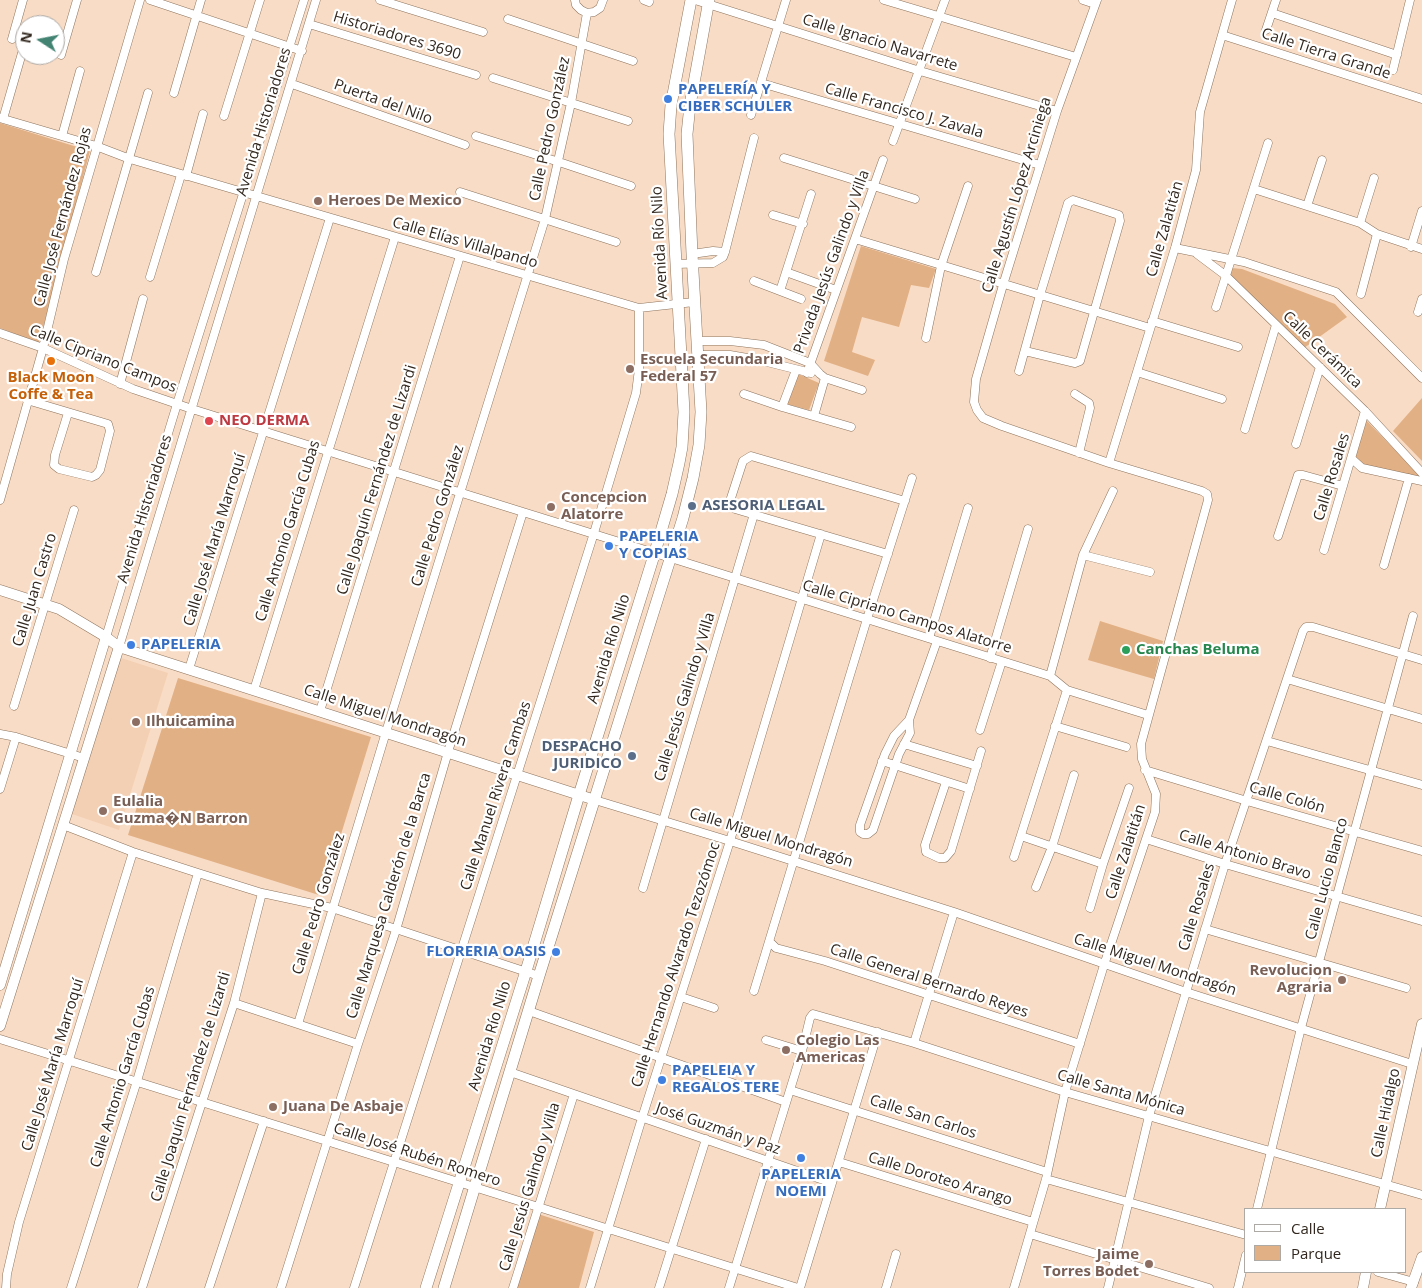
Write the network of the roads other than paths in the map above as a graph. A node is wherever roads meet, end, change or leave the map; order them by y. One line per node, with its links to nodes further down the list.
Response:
1 (23, 0): 34 (street)
2 (77, 0): 35 (street)
3 (140, 0): 67 (street, Calle José Fernández Rojas)
4 (150, 0): 25 (street)
5 (201, 0): 25 (street)
6 (260, 0): 32 (street)
7 (304, 0): 37 (street, Avenida Historiadores)
8 (316, 0): 28 (street, Avenida Historiadores)
9 (380, 0): 31 (street)
10 (575, 0): 23 (street)
11 (603, 0): 23 (street)
12 (690, 0): 104 (main road, Avenida Río Nilo)
13 (695, 0): 21 (street, Calle Ignacio Navarrete)
14 (786, 0): 29 (street)
15 (884, 0): 26 (street)
16 (944, 0): 26 (street)
17 (1083, 0): 22 (street)
18 (1232, 0): 33 (street, Calle Zalatitán)
19 (1276, 0): 24 (street)
20 (1410, 0): 39 (street)
21 (708, 2): 29 (street, Calle Ignacio Navarrete); 102 (main road, Avenida Río Nilo)
22 (1096, 2): 40 (street, Calle Agustín López Arciniega)
23 (587, 13): 36 (street, Calle Pedro González)
24 (1272, 13): 30 (street); 39 (street)
25 (196, 16): 32 (street); 50 (street)
26 (939, 16): 40 (street); 45 (street)
27 (508, 19): 36 (street)
28 (309, 24): 38 (street, Avenida Historiadores); 46 (street, Historiadores 3690)
29 (778, 26): 45 (street, Calle Ignacio Navarrete); 48 (street)
30 (1266, 30)
31 (483, 32)
32 (249, 34): 37 (street); 57 (street)
33 (1222, 35): 52 (street, Calle Tierra Grande); 97 (street, Calle Zalatitán)
34 (12, 39)
35 (65, 44)
36 (582, 44): 41 (street); 53 (street, Calle Pedro González)
37 (290, 47): 38 (street); 81 (street, Avenida Historiadores)
38 (302, 51): 49 (street, Avenida Historiadores)
39 (1398, 55): 44 (street)
40 (1076, 57): 54 (street, Calle Agustín López Arciniega)
41 (633, 61)
42 (18, 65): 58 (street)
43 (80, 70): 61 (street)
44 (1393, 70)
45 (920, 71): 54 (street, Calle Ignacio Navarrete); 60 (street)
46 (476, 75)
47 (493, 78): 53 (street)
48 (761, 83): 56 (street); 60 (street, Calle Francisco J. Zavala)
49 (292, 84): 66 (street, Puerta del Nilo); 83 (street, Avenida Historiadores)
50 (174, 92)
51 (148, 93): 69 (street)
52 (1422, 99)
53 (571, 103): 59 (street); 72 (street, Calle Pedro González)
54 (1057, 111): 73 (street, Calle Agustín López Arciniega)
55 (203, 114): 74 (street)
56 (751, 115)
57 (224, 116)
58 (2, 119): 61 (street, Calle Elías Villalpando)
59 (628, 121)
60 (900, 124): 64 (street); 73 (street, Calle Francisco J. Zavala)
61 (62, 136): 67 (street, Calle Elías Villalpando)
62 (476, 136): 72 (street)
63 (754, 138): 99 (street)
64 (893, 141)
65 (1268, 143): 79 (street)
66 (465, 145)
67 (96, 146): 69 (street, Calle Elías Villalpando); 132 (street, Calle José Fernández Rojas)
68 (784, 158): 77 (street)
69 (130, 160): 74 (street, Calle Elías Villalpando); 106 (street)
70 (882, 160): 77 (street, Privada Jesús Galindo y Villa)
71 (1322, 160): 85 (street)
72 (559, 162): 76 (street); 89 (street, Calle Pedro González)
73 (1040, 165): 112 (street, Calle Agustín López Arciniega)
74 (183, 175): 81 (street, Calle Elías Villalpando); 110 (street)
75 (1374, 178): 90 (street)
76 (631, 186)
77 (873, 186): 84 (street); 94 (street, Privada Jesús Galindo y Villa)
78 (968, 186): 105 (street)
79 (1254, 189): 85 (street); 103 (street)
80 (460, 192): 89 (street)
81 (244, 193): 83 (street, Calle Elías Villalpando); 150 (street, Avenida Historiadores)
82 (811, 194): 91 (street)
83 (257, 197): 88 (street, Calle Elías Villalpando); 152 (street, Avenida Historiadores)
84 (914, 199)
85 (1306, 206): 90 (street)
86 (1422, 213): 96 (street)
87 (772, 215): 91 (street)
88 (330, 218): 93 (street, Calle Elías Villalpando); 158 (street, Calle José María Marroquí)
89 (545, 219): 95 (street); 109 (street, Calle Pedro González)
90 (1360, 223): 92 (street)
91 (803, 224): 107 (street)
92 (1376, 234): 96 (street); 115 (street)
93 (395, 237): 101 (street, Calle Elías Villalpando); 160 (street, Calle Antonio García Cubas)
94 (854, 239): 105 (street); 113 (street, Privada Jesús Galindo y Villa)
95 (616, 242)
96 (1411, 247): 98 (street)
97 (1175, 248): 100 (street); 127 (street, Calle Zalatitán)
98 (1422, 249)
99 (725, 252): 102 (street); 102 (street)
100 (1197, 254): 103 (street); 108 (street, Calle Cerámica)
101 (460, 256): 109 (street, Calle Elías Villalpando); 164 (street, Calle Joaquín Fernández de Lizardi)
102 (692, 259): 104 (street); 120 (main road, Avenida Río Nilo)
103 (1230, 259): 108 (street); 141 (street)
104 (675, 264): 121 (main road, Avenida Río Nilo)
105 (941, 266): 112 (street); 129 (street)
106 (96, 272)
107 (786, 272): 113 (street); 114 (street)
108 (1225, 275): 122 (street); 126 (street, Calle Cerámica)
109 (526, 276): 123 (street, Calle Elías Villalpando); 171 (street, Calle Pedro González)
110 (150, 277)
111 (754, 282): 114 (street)
112 (1003, 284): 116 (street); 149 (street, Calle Agustín López Arciniega)
113 (836, 290): 135 (street, Privada Jesús Galindo y Villa)
114 (780, 291): 118 (street)
115 (1361, 294)
116 (1040, 295): 124 (street); 124 (street); 133 (street)
117 (143, 299): 143 (street)
118 (801, 299)
119 (1422, 299): 125 (street)
120 (694, 302): 121 (street, Calle Elías Villalpando); 130 (main road, Avenida Río Nilo)
121 (678, 304): 123 (street, Calle Elías Villalpando); 183 (main road, Avenida Río Nilo)
122 (1216, 307)
123 (639, 308): 179 (street, Calle Manuel Rivera Cambas)
124 (1094, 311): 127 (street); 133 (street)
125 (1418, 312)
126 (1276, 324): 136 (street, Calle Cerámica); 157 (street)
127 (1151, 325): 131 (street); 139 (street, Calle Zalatitán)
128 (0, 332): 132 (street, Calle Cipriano Campos)
129 (926, 338)
130 (697, 341): 134 (main road, Avenida Río Nilo); 135 (street)
131 (1238, 347)
132 (42, 348): 143 (street, Calle Cipriano Campos); 148 (street, Calle José Fernández Rojas)
133 (1025, 352): 138 (street)
134 (698, 355): 137 (street); 186 (main road, Avenida Río Nilo)
135 (810, 363): 140 (street, Privada Jesús Galindo y Villa); 142 (street)
136 (1320, 367): 153 (street, Calle Cerámica); 159 (street)
137 (796, 370): 140 (street); 151 (street, Privada Jesús Galindo y Villa)
138 (1019, 371)
139 (1137, 372): 147 (street); 163 (street, Calle Zalatitán)
140 (807, 373): 142 (street)
141 (1421, 375)
142 (823, 376): 144 (street); 155 (street)
143 (120, 384): 150 (street, Calle Cipriano Campos)
144 (862, 390)
145 (744, 394): 151 (street)
146 (1075, 394): 161 (street)
147 (1222, 399)
148 (27, 400): 154 (street); 172 (street, Calle José Fernández Rojas)
149 (974, 402): 161 (street, Calle Zalatitán)
150 (177, 404): 152 (street, Calle Cipriano Campos); 195 (street, Avenida Historiadores)
151 (782, 407): 155 (street)
152 (192, 409): 158 (street, Calle Cipriano Campos); 197 (street, Avenida Historiadores)
153 (1365, 411): 162 (street, Calle Rosales); 165 (street, Calle Cerámica)
154 (68, 413): 154 (street)
155 (814, 416): 156 (street)
156 (851, 427)
157 (1245, 430)
158 (262, 432): 160 (street, Calle Cipriano Campos); 202 (street, Calle José María Marroquí)
159 (1296, 444)
160 (327, 452): 164 (street, Calle Cipriano Campos); 205 (street, Calle Antonio García Cubas)
161 (1079, 453): 163 (street, Calle Zalatitán)
162 (1352, 459): 167 (street); 169 (street, Calle Rosales)
163 (1109, 463): 210 (street, Calle Zalatitán)
164 (393, 472): 171 (street, Calle Cipriano Campos); 209 (street, Calle Joaquín Fernández de Lizardi)
165 (1422, 473)
166 (912, 478): 173 (street)
167 (1409, 478): 168 (street); 187 (street)
168 (1422, 480)
169 (1343, 486): 181 (street); 182 (street, Calle Rosales)
170 (1112, 491): 185 (street)
171 (460, 492): 176 (street, Calle Cipriano Campos); 215 (street, Calle Pedro González)
172 (0, 500)
173 (904, 501): 177 (street); 184 (street)
174 (968, 508): 196 (street)
175 (74, 510): 192 (street, Calle Juan Castro)
176 (523, 512): 179 (street, Calle Cipriano Campos); 222 (street, Calle Marquesa Calderón de la Barca)
177 (754, 514): 180 (street); 189 (street, Calle Jesús Galindo y Villa)
178 (1028, 529): 199 (street)
179 (594, 533): 183 (street, Calle Cipriano Campos); 230 (street, Calle Manuel Rivera Cambas)
180 (821, 534): 184 (street); 191 (street, Calle Hernando Alvarado Tezozómoc)
181 (1278, 536)
182 (1324, 550)
183 (655, 552): 186 (street, Calle Cipriano Campos Alatorre); 237 (main road, Avenida Río Nilo)
184 (888, 554): 194 (street)
185 (1083, 555): 188 (street); 203 (street)
186 (671, 558): 189 (street, Calle Cipriano Campos Alatorre); 238 (main road, Avenida Río Nilo)
187 (1384, 565)
188 (1150, 572)
189 (735, 578): 191 (street, Calle Cipriano Campos Alatorre); 240 (street, Calle Jesús Galindo y Villa)
190 (0, 590): 192 (street)
191 (802, 599): 194 (street, Calle Cipriano Campos Alatorre); 245 (street, Calle Hernando Alvarado Tezozómoc)
192 (46, 604): 195 (street); 207 (street, Calle Juan Castro)
193 (1413, 616): 198 (street, Calle Lucio Blanco)
194 (867, 619): 196 (street, Calle Cipriano Campos Alatorre); 250 (street)
195 (106, 637): 197 (street); 223 (street, Avenida Historiadores)
196 (933, 640): 199 (street, Calle Cipriano Campos Alatorre); 212 (street)
197 (119, 647): 202 (street, Calle Miguel Mondragón); 224 (street, Avenida Historiadores)
198 (1402, 655): 200 (street); 204 (street, Calle Rosales); 208 (street, Calle Lucio Blanco)
199 (990, 658): 201 (street, Calle Cipriano Campos Alatorre)
200 (1422, 660)
201 (1002, 661): 203 (street, Calle Cipriano Campos Alatorre); 214 (street)
202 (189, 669): 205 (street, Calle Miguel Mondragón)
203 (1050, 676): 206 (street, Calle Cipriano Campos Alatorre)
204 (1287, 679): 208 (street); 218 (street, Calle Rosales)
205 (254, 690): 209 (street, Calle Miguel Mondragón)
206 (1067, 690): 210 (street, Calle Cipriano Campos Alatorre); 213 (street)
207 (14, 706)
208 (1388, 709): 211 (street); 228 (street, Calle Lucio Blanco)
209 (320, 711): 215 (street, Calle Miguel Mondragón)
210 (1148, 714): 229 (street, Calle Zalatitán)
211 (1422, 719)
212 (909, 720): 219 (street); 225 (street)
213 (1056, 726): 220 (street); 243 (street)
214 (980, 730)
215 (386, 732): 222 (street, Calle Miguel Mondragón); 258 (street, Calle Pedro González)
216 (0, 734): 217 (street)
217 (16, 737): 223 (street); 236 (street)
218 (1267, 741): 228 (street); 239 (street, Calle Rosales)
219 (904, 744): 226 (street); 227 (street)
220 (1126, 747)
221 (981, 750): 227 (street)
222 (448, 752): 230 (street, Calle Miguel Mondragón); 263 (street, Calle Marquesa Calderón de la Barca)
223 (71, 753): 224 (street); 270 (street, Avenida Historiadores)
224 (84, 758): 241 (street, Avenida Historiadores)
225 (882, 761): 226 (street); 226 (street)
226 (895, 766): 232 (street)
227 (977, 766): 235 (street)
228 (1371, 769): 233 (street); 242 (street, Calle Lucio Blanco)
229 (1145, 770): 239 (street, Calle Colón); 244 (street, Calle Zalatitán)
230 (517, 774): 237 (street, Calle Miguel Mondragón); 265 (street, Calle Manuel Rivera Cambas)
231 (1074, 775): 246 (street)
232 (946, 782): 235 (street); 235 (street)
233 (1422, 785)
234 (1129, 788): 251 (street)
235 (970, 789)
236 (0, 790)
237 (579, 795): 238 (street, Calle Miguel Mondragón); 268 (main road, Avenida Río Nilo)
238 (595, 800): 240 (street, Calle Miguel Mondragón); 269 (main road, Avenida Río Nilo)
239 (1247, 801): 242 (street, Calle Colón); 252 (street, Calle Rosales)
240 (663, 821): 245 (street, Calle Miguel Mondragón); 255 (street, Calle Jesús Galindo y Villa)
241 (63, 825): 248 (street); 281 (street, Avenida Historiadores)
242 (1354, 831): 247 (street, Calle Colón); 257 (street, Calle Lucio Blanco)
243 (1021, 836): 246 (street); 249 (street)
244 (1146, 839): 252 (street, Calle Antonio Bravo); 267 (street, Calle Zalatitán)
245 (730, 841): 250 (street, Calle Miguel Mondragón); 275 (street, Calle Hernando Alvarado Tezozómoc)
246 (1052, 847): 251 (street); 254 (street)
247 (1422, 851)
248 (133, 852): 253 (street); 291 (street, Calle José María Marroquí)
249 (1014, 857)
250 (794, 861): 260 (street, Calle Miguel Mondragón); 264 (street)
251 (1103, 864): 259 (street)
252 (1225, 864): 257 (street, Calle Antonio Bravo); 262 (street, Calle Rosales)
253 (198, 873): 256 (street); 294 (street, Calle Antonio García Cubas)
254 (1036, 887)
255 (643, 888)
256 (262, 892): 258 (street); 276 (street, Calle Joaquín Fernández de Lizardi)
257 (1336, 897): 261 (street, Calle Antonio Bravo); 266 (street, Calle Lucio Blanco)
258 (332, 908): 263 (street); 279 (street, Calle Pedro González)
259 (1090, 908)
260 (954, 912): 267 (street, Calle Miguel Mondragón); 274 (street)
261 (1422, 921)
262 (1205, 929): 266 (street); 273 (street, Calle Rosales)
263 (396, 930): 265 (street); 287 (street, Calle Marquesa Calderón de la Barca)
264 (770, 942): 272 (street); 274 (street, Calle General Bernardo Reyes)
265 (461, 951): 268 (street); 308 (street, Calle Manuel Rivera Cambas)
266 (1318, 962): 271 (street); 282 (street, Calle Lucio Blanco)
267 (1104, 965): 273 (street, Calle Miguel Mondragón); 288 (street, Calle Zalatitán)
268 (526, 971): 269 (street); 312 (main road, Avenida Río Nilo)
269 (539, 976): 278 (main road, Avenida Río Nilo)
270 (0, 985)
271 (1406, 988)
272 (754, 991)
273 (1186, 992): 282 (street, Calle Miguel Mondragón); 301 (street, Calle Rosales)
274 (928, 995): 286 (street); 288 (street, Calle General Bernardo Reyes)
275 (681, 997): 277 (street); 290 (street, Calle Hernando Alvarado Tezozómoc)
276 (234, 1003): 279 (street); 298 (street, Calle Joaquín Fernández de Lizardi)
277 (714, 1008)
278 (529, 1012): 290 (street); 293 (main road, Avenida Río Nilo)
279 (298, 1024): 287 (street)
280 (1422, 1024): 292 (street, Calle Hidalgo)
281 (0, 1026)
282 (1300, 1028): 292 (street, Calle Miguel Mondragón); 306 (street, Calle Lucio Blanco)
283 (878, 1032): 286 (street, Calle Santa Mónica); 289 (street, Calle Santa Mónica); 300 (street)
284 (0, 1039): 291 (street, Calle José Rubén Romero)
285 (766, 1040): 289 (street)
286 (914, 1043): 296 (street, Calle Santa Mónica)
287 (358, 1044): 305 (street, Calle Marquesa Calderón de la Barca)
288 (1080, 1044): 296 (street, Calle Zalatitán)
289 (802, 1050): 295 (street)
290 (662, 1059): 299 (street); 302 (street, Calle Hernando Alvarado Tezozómoc)
291 (69, 1060): 294 (street, Calle José Rubén Romero); 333 (street, Calle José María Marroquí)
292 (1412, 1064): 313 (street, Calle Hidalgo)
293 (510, 1072): 297 (street, José Guzmán y Paz); 314 (main road, Avenida Río Nilo)
294 (138, 1081): 298 (street, Calle José Rubén Romero); 334 (street, Calle Antonio García Cubas)
295 (790, 1090): 299 (street); 300 (street, Calle San Carlos)
296 (1065, 1092): 301 (street, Calle Santa Mónica); 310 (street, Calle Zalatitán)
297 (574, 1094): 302 (street, José Guzmán y Paz); 317 (street, Calle Jesús Galindo y Villa)
298 (202, 1101): 303 (street, Calle José Rubén Romero); 335 (street, Calle Joaquín Fernández de Lizardi)
299 (786, 1102): 307 (street)
300 (855, 1110): 309 (street); 310 (street, Calle San Carlos)
301 (1149, 1116): 306 (street, Calle Santa Mónica); 316 (street, Calle Rosales)
302 (642, 1118): 304 (street, José Guzmán y Paz); 321 (street, Calle Hernando Alvarado Tezozómoc)
303 (264, 1121): 305 (street, Calle José Rubén Romero); 336 (street)
304 (706, 1139): 307 (street, José Guzmán y Paz); 324 (street)
305 (328, 1140): 308 (street, Calle José Rubén Romero); 337 (street, Calle Marquesa Calderón de la Barca)
306 (1271, 1150): 313 (street, Calle Santa Mónica); 318 (street, Calle Lucio Blanco)
307 (768, 1161): 311 (street, José Guzmán y Paz); 329 (street)
308 (394, 1162): 312 (street, Calle José Rubén Romero); 338 (street, Calle Manuel Rivera Cambas)
309 (839, 1162): 311 (street); 320 (street, Calle Doroteo Arango)
310 (1046, 1175): 316 (street, Calle San Carlos); 320 (street, Calle Zalatitán)
311 (832, 1183): 345 (street)
312 (459, 1184): 314 (street, Calle José Rubén Romero); 339 (main road, Avenida Río Nilo)
313 (1386, 1184): 315 (street, Calle Santa Mónica); 319 (street, Calle Hidalgo)
314 (475, 1189): 317 (street, Calle José Rubén Romero); 340 (main road, Avenida Río Nilo)
315 (1422, 1195)
316 (1130, 1202): 323 (street, Calle San Carlos); 327 (street, Calle Rosales)
317 (538, 1208): 321 (street, Calle José Rubén Romero); 341 (street, Calle Jesús Galindo y Villa)
318 (1257, 1208)
319 (1380, 1208)
320 (1033, 1222): 322 (street, Calle Zalatitán)
321 (608, 1229): 324 (street, Calle José Rubén Romero); 342 (street, Calle Hernando Alvarado Tezozómoc)
322 (1030, 1234): 327 (street); 347 (street, Calle Zalatitán)
323 (1244, 1234)
324 (671, 1249): 329 (street, Calle José Rubén Romero); 343 (street)
325 (896, 1254): 346 (street)
326 (1422, 1257): 332 (street)
327 (1116, 1259): 348 (street, Calle Rosales); 349 (street)
328 (1244, 1263): 350 (street)
329 (735, 1269): 344 (street); 345 (street, Calle José Rubén Romero)
330 (1366, 1273): 351 (street)
331 (1381, 1273): 332 (street)
332 (1412, 1285)
333 (6, 1288)
334 (71, 1288)
335 (142, 1288)
336 (209, 1288)
337 (281, 1288)
338 (354, 1288)
339 (426, 1288)
340 (444, 1288)
341 (513, 1288)
342 (590, 1288)
343 (659, 1288)
344 (729, 1288)
345 (799, 1288)
346 (886, 1288)
347 (1014, 1288)
348 (1108, 1288)
349 (1209, 1288)
350 (1238, 1288)
351 (1363, 1288)

